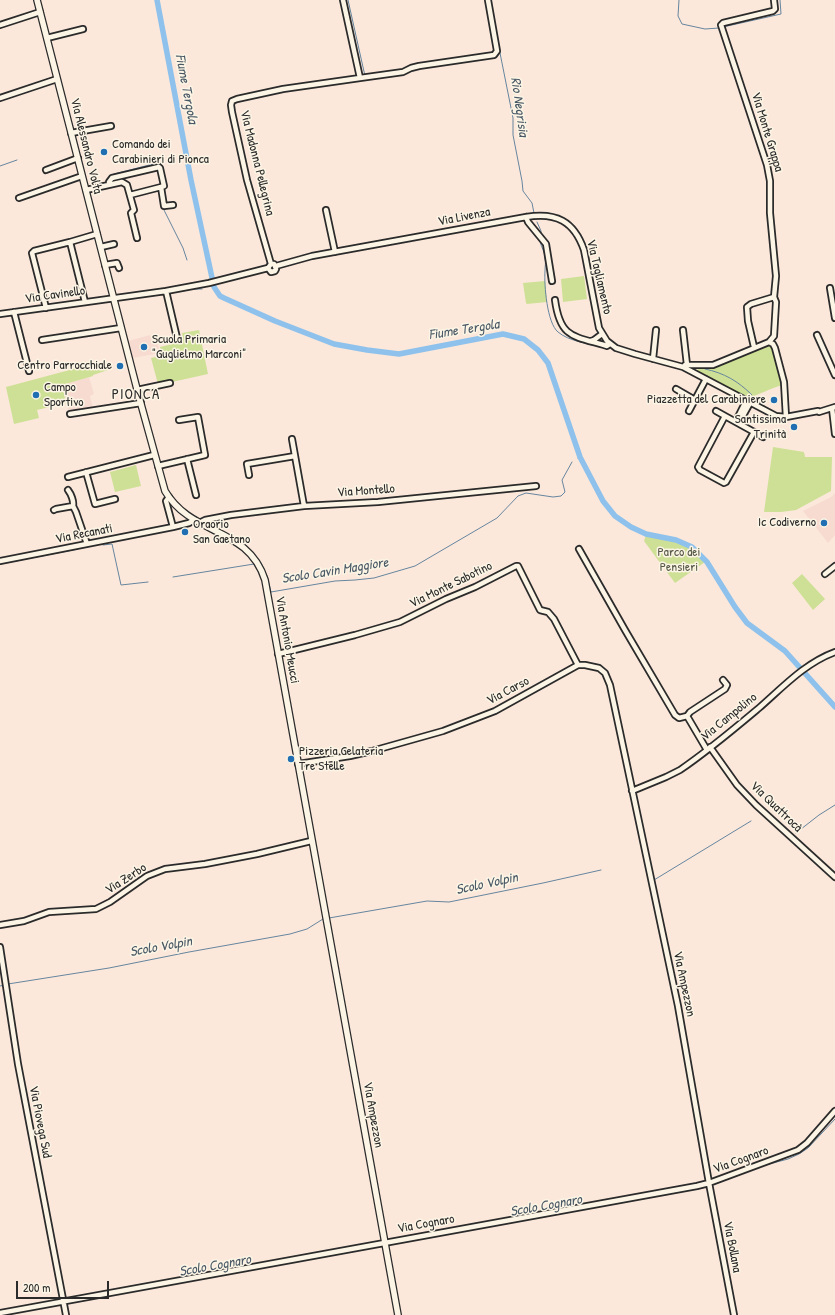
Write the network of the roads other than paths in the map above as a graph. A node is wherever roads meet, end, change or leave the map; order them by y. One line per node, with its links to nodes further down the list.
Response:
1 (37, 0): 5 (main road, Via Alessandro Volta)
2 (343, 0): 9 (street)
3 (488, 0): 9 (street, Via Madonna Pellegrina)
4 (774, 0): 37 (street, Via Monte Grappa)
5 (40, 12): 6 (street); 8 (main road, Via Alessandro Volta)
6 (0, 25)
7 (83, 29): 8 (street)
8 (47, 38): 10 (main road, Via Alessandro Volta)
9 (360, 78): 32 (street, Via Madonna Pellegrina)
10 (57, 79): 11 (street); 13 (main road, Via Alessandro Volta)
11 (0, 98)
12 (111, 126): 13 (street)
13 (71, 132): 14 (main road, Via Alessandro Volta)
14 (78, 158): 15 (street); 16 (main road, Via Alessandro Volta)
15 (46, 170)
16 (82, 176): 19 (main road, Via Alessandro Volta); 21 (street)
17 (109, 185): 18 (street); 19 (street); 20 (street)
18 (161, 188): 20 (street); 22 (street)
19 (86, 190): 25 (main road, Via Alessandro Volta)
20 (130, 195): 26 (street)
21 (19, 198)
22 (173, 205)
23 (326, 210): 30 (street)
24 (526, 217): 30 (street, Via Livenza); 34 (street); 48 (street, Via Tagliamento)
25 (97, 234): 27 (street); 29 (main road, Via Alessandro Volta)
26 (137, 238)
27 (70, 242): 40 (street); 41 (street)
28 (114, 244): 29 (street)
29 (101, 247): 31 (main road, Via Alessandro Volta)
30 (335, 252): 32 (street, Via Livenza)
31 (105, 265): 33 (street); 38 (main road, Via Alessandro Volta)
32 (272, 266): 36 (street, Via Livenza)
33 (119, 268)
34 (552, 282)
35 (830, 288): 44 (street)
36 (166, 291): 38 (street, Via Livenza); 50 (street)
37 (774, 297): 53 (street, Via Monte Grappa); 55 (street)
38 (113, 298): 40 (street, Via Cavinello); 45 (main road, Via Antonio Meucci)
39 (555, 300): 52 (street)
40 (85, 302): 41 (street, Via Cavinello)
41 (46, 308): 42 (street, Via Cavinello)
42 (14, 312): 43 (street, Via Cavinello); 58 (street)
43 (0, 314)
44 (835, 318)
45 (121, 328): 51 (street); 63 (main road, Via Antonio Meucci)
46 (656, 330): 56 (street)
47 (683, 330): 57 (street)
48 (602, 334): 52 (street, Via Tagliamento); 54 (street, Via Tagliamento)
49 (817, 335): 59 (street)
50 (177, 338)
51 (42, 340)
52 (589, 341): 54 (street)
53 (769, 342): 55 (street, Via Tagliamento); 72 (street)
54 (610, 344): 56 (street, Via Tagliamento)
55 (754, 347): 57 (street, Via Tagliamento)
56 (654, 359): 57 (street, Via Tagliamento)
57 (685, 366): 60 (street)
58 (30, 370)
59 (835, 375)
60 (706, 379): 64 (street); 65 (street)
61 (170, 383): 63 (street)
62 (676, 389): 64 (street)
63 (138, 390): 66 (main road, Via Antonio Meucci)
64 (695, 400): 68 (street)
65 (748, 402): 72 (street); 74 (street)
66 (141, 403): 70 (street); 79 (main road, Via Antonio Meucci)
67 (834, 408): 72 (street); 76 (street)
68 (689, 411)
69 (716, 411): 71 (street)
70 (70, 414)
71 (725, 416): 74 (street); 75 (street)
72 (786, 417)
73 (179, 420): 81 (street)
74 (737, 422): 75 (street)
75 (754, 432): 77 (street)
76 (835, 434)
77 (763, 437)
78 (292, 439): 80 (street)
79 (154, 455): 82 (main road, Via Antonio Meucci); 83 (street)
80 (295, 456): 84 (street); 92 (street)
81 (188, 459): 82 (street); 88 (street)
82 (158, 466): 89 (main road, Via Antonio Meucci)
83 (86, 472): 85 (street); 90 (street)
84 (249, 474)
85 (68, 477)
86 (536, 486): 92 (street, Via Montello)
87 (68, 490): 91 (street)
88 (196, 495)
89 (169, 497): 94 (main road, Via Antonio Meucci); 96 (street)
90 (116, 499)
91 (73, 506): 93 (street); 97 (street)
92 (304, 506): 95 (street, Via Montello)
93 (54, 510)
94 (194, 520): 95 (main road, Via Antonio Meucci); 96 (street, Via Recanati)
95 (200, 524): 103 (main road, Via Antonio Meucci)
96 (173, 527): 97 (street, Via Recanati)
97 (87, 544): 99 (street, Via Recanati)
98 (579, 549): 106 (street)
99 (0, 561)
100 (835, 566): 101 (street)
101 (825, 574)
102 (835, 652): 107 (street, Via Campolino)
103 (278, 654): 104 (street, Via Monte Sabotino); 108 (main road, Via Antonio Meucci)
104 (578, 665): 108 (street, Via Carso); 109 (street)
105 (723, 680): 106 (street)
106 (687, 716): 107 (street, Via Quattrocà)
107 (709, 749): 109 (street, Via Campolino); 111 (street, Via Quattrocà)
108 (298, 764): 110 (main road, Via Antonio Meucci)
109 (632, 791): 116 (street, Via Ampezzon)
110 (311, 841): 112 (main road, Via Antonio Meucci); 113 (street, Via Zerbo)
111 (835, 877)
112 (326, 919): 117 (main road, Via Ampezzon)
113 (0, 924)
114 (0, 947): 118 (street, Via Piovega Sud)
115 (835, 1111): 116 (street, Via Cognaro)
116 (709, 1183): 117 (street, Via Cognaro); 122 (street, Via Bollana)
117 (384, 1242): 118 (street, Via Cognaro); 121 (main road, Via Ampezzon)
118 (63, 1300): 119 (street, Via Cognaro); 120 (street, Via Piovega Sud)
119 (0, 1312)
120 (66, 1315)
121 (398, 1315)
122 (734, 1315)

